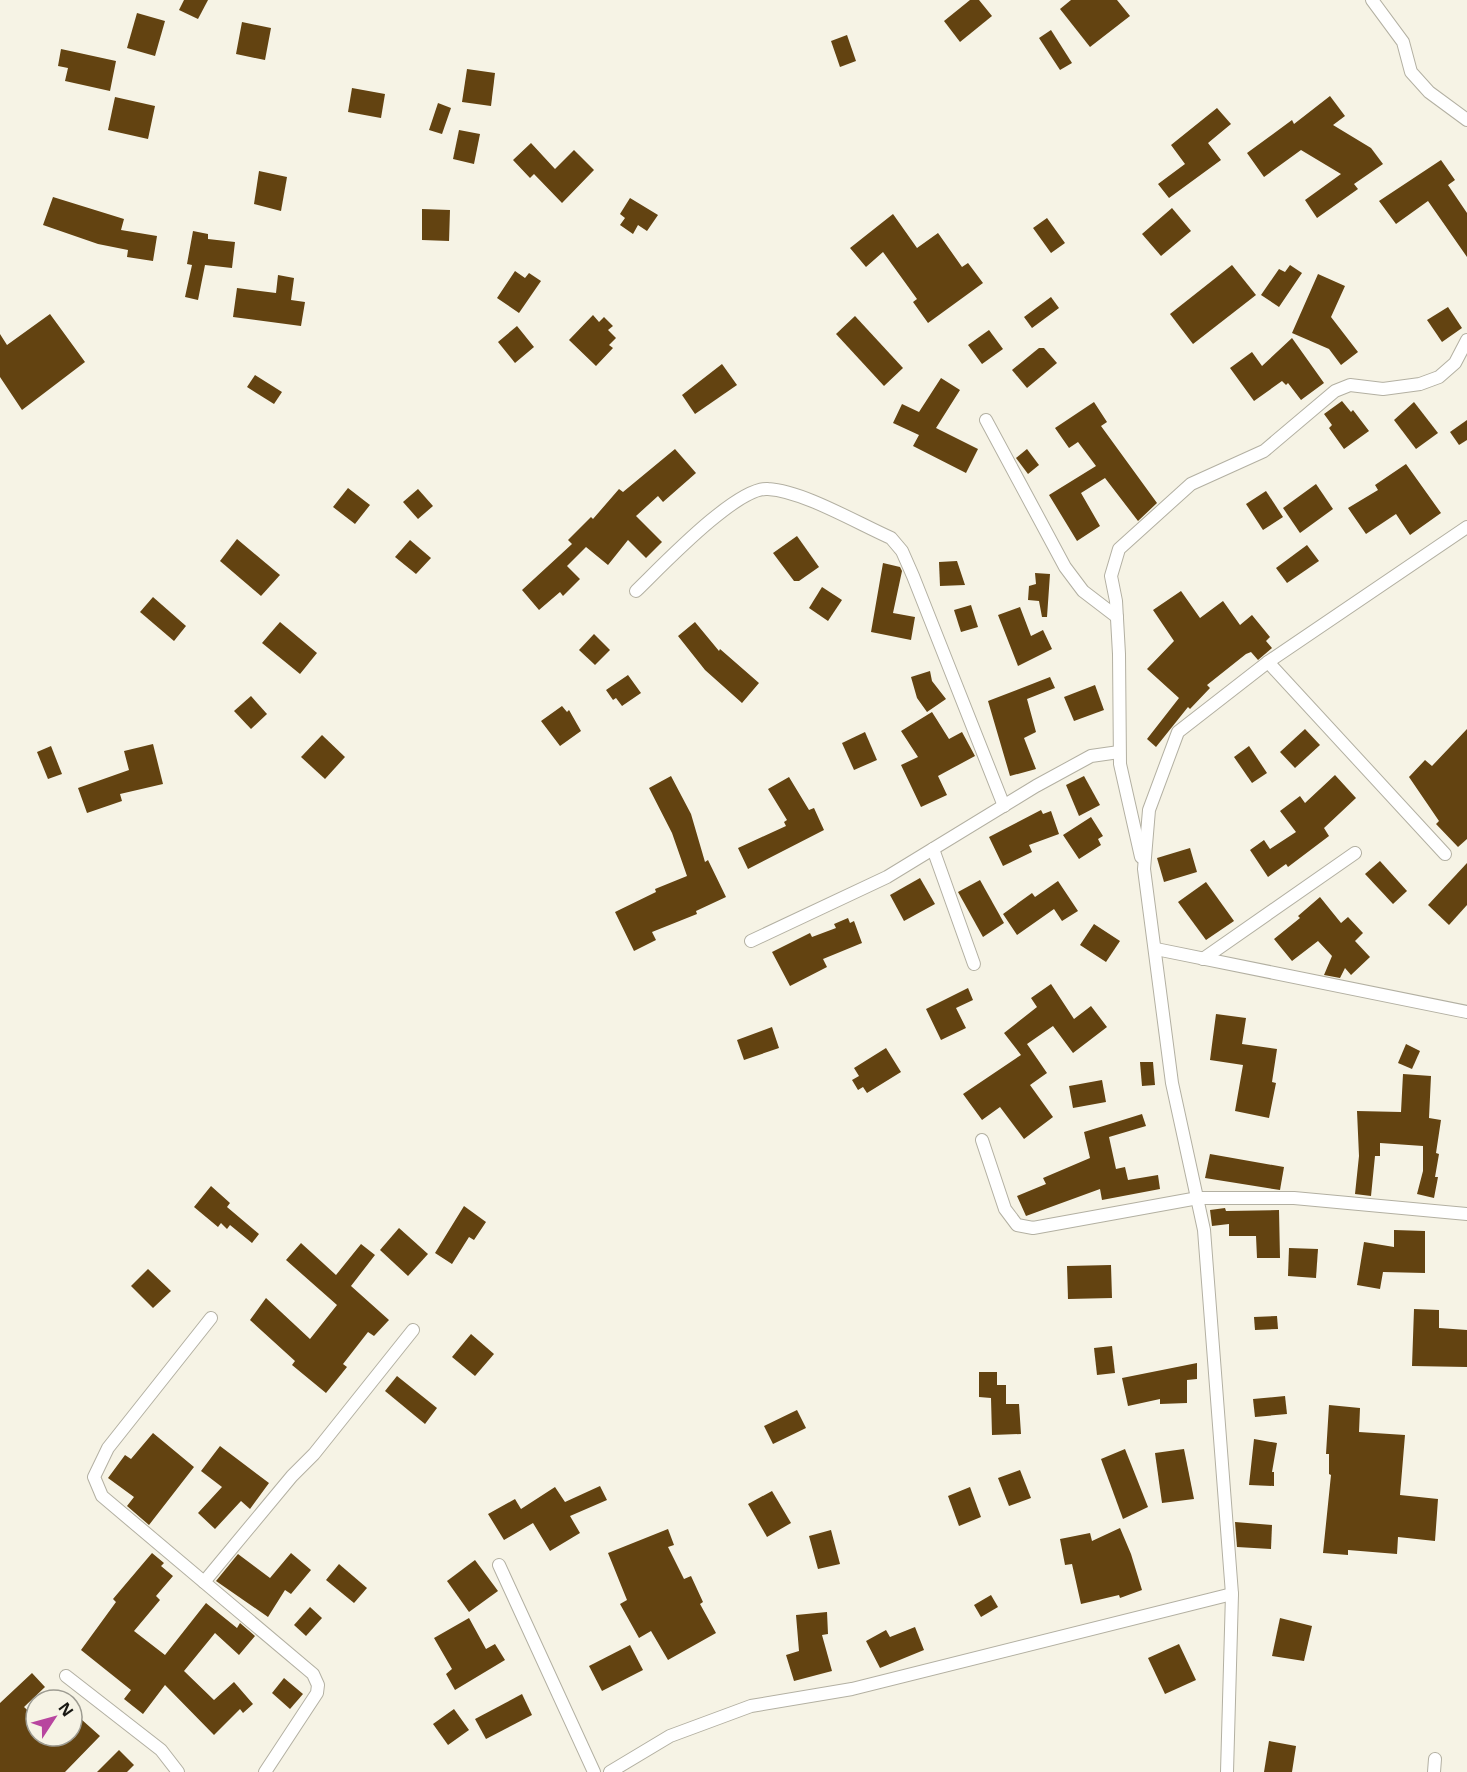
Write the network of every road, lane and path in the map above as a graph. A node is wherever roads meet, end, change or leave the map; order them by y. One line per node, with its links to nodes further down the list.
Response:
1 (1372, 0): 2 (street)
2 (1467, 120)
3 (1467, 339): 7 (street)
4 (986, 420): 7 (street)
5 (1467, 527): 8 (street)
6 (636, 591): 10 (street)
7 (1117, 617): 9 (street)
8 (1268, 662): 13 (street); 14 (street)
9 (1119, 752): 10 (street); 14 (street)
10 (1004, 806): 11 (street)
11 (933, 849): 15 (street); 18 (street)
12 (1355, 853): 17 (street)
13 (1445, 854)
14 (1144, 869): 16 (street)
15 (751, 941)
16 (1156, 949): 17 (street); 21 (street)
17 (1203, 959): 19 (street)
18 (974, 964)
19 (1467, 1012)
20 (982, 1140): 21 (street)
21 (1198, 1198): 22 (street); 27 (street)
22 (1467, 1214)
23 (211, 1318): 26 (street)
24 (413, 1330): 26 (street)
25 (499, 1565): 31 (street)
26 (204, 1582): 30 (street)
27 (1232, 1594): 32 (street); 33 (street)
28 (66, 1676): 29 (street)
29 (178, 1772)
30 (265, 1772)
31 (594, 1772)
32 (610, 1772)
33 (1227, 1772)

